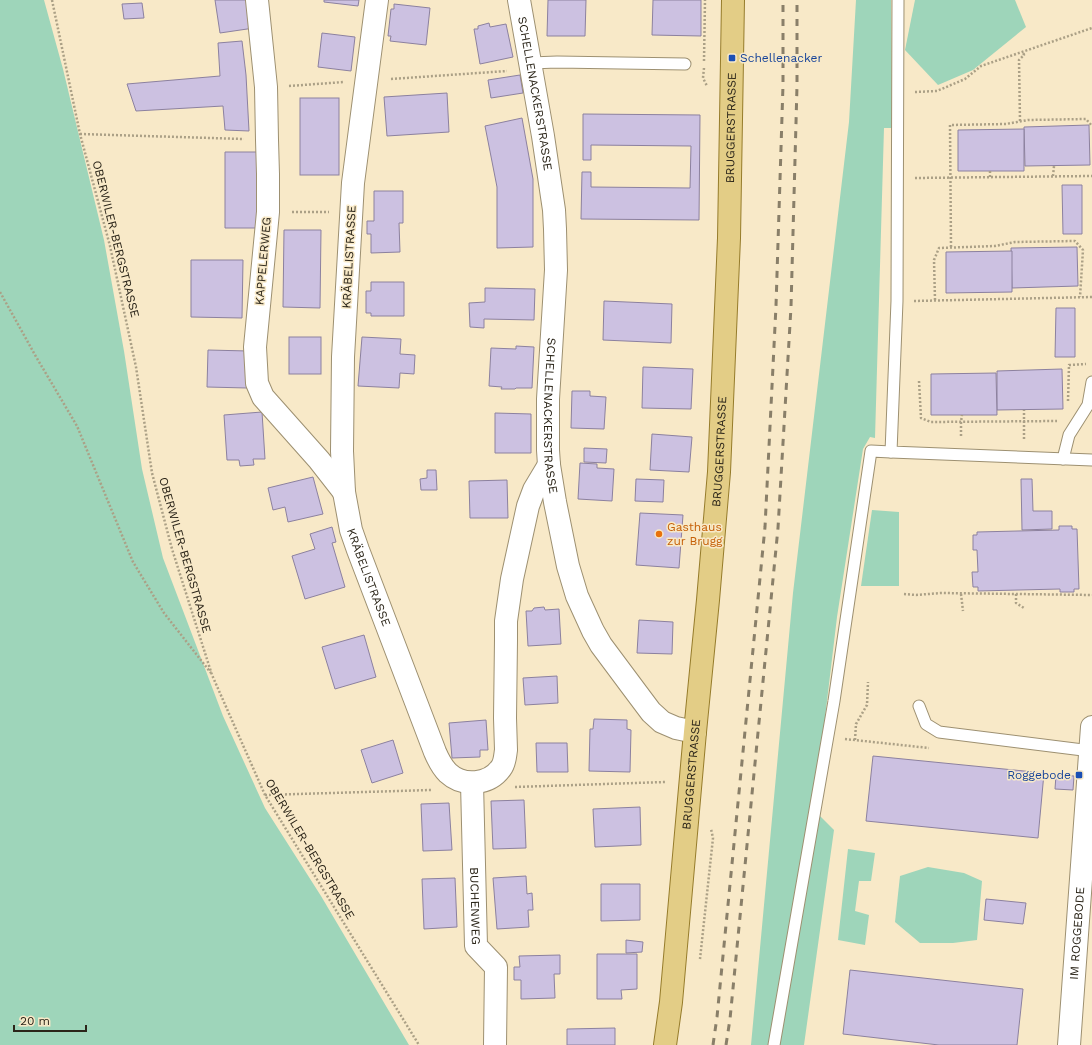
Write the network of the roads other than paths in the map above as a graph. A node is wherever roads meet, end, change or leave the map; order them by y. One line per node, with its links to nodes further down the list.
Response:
1 (258, 0): 13 (street, KAPPELERWEG)
2 (377, 0): 13 (street, KRÄBELISTRASSE)
3 (519, 0): 7 (street, SCHELLENACKERSTRASSE)
4 (733, 0): 16 (main road, BRUGGERSTRASSE)
5 (898, 0): 9 (lane)
6 (685, 64): 7 (lane)
7 (531, 66): 12 (street, SCHELLENACKERSTRASSE)
8 (1092, 382): 10 (lane)
9 (891, 452): 10 (lane); 21 (lane)
10 (1063, 459): 11 (lane)
11 (1092, 460)
12 (549, 465): 16 (street, SCHELLENACKERSTRASSE); 18 (street)
13 (344, 492): 18 (street, KRÄBELISTRASSE)
14 (919, 706): 17 (lane)
15 (1092, 726): 17 (street, IM ROGGEBODE)
16 (695, 732): 20 (main road, BRUGGERSTRASSE)
17 (1091, 751): 22 (street, IM ROGGEBODE)
18 (478, 782): 19 (street, BUCHENWEG)
19 (495, 1045)
20 (665, 1045)
21 (774, 1045)
22 (1069, 1045)

